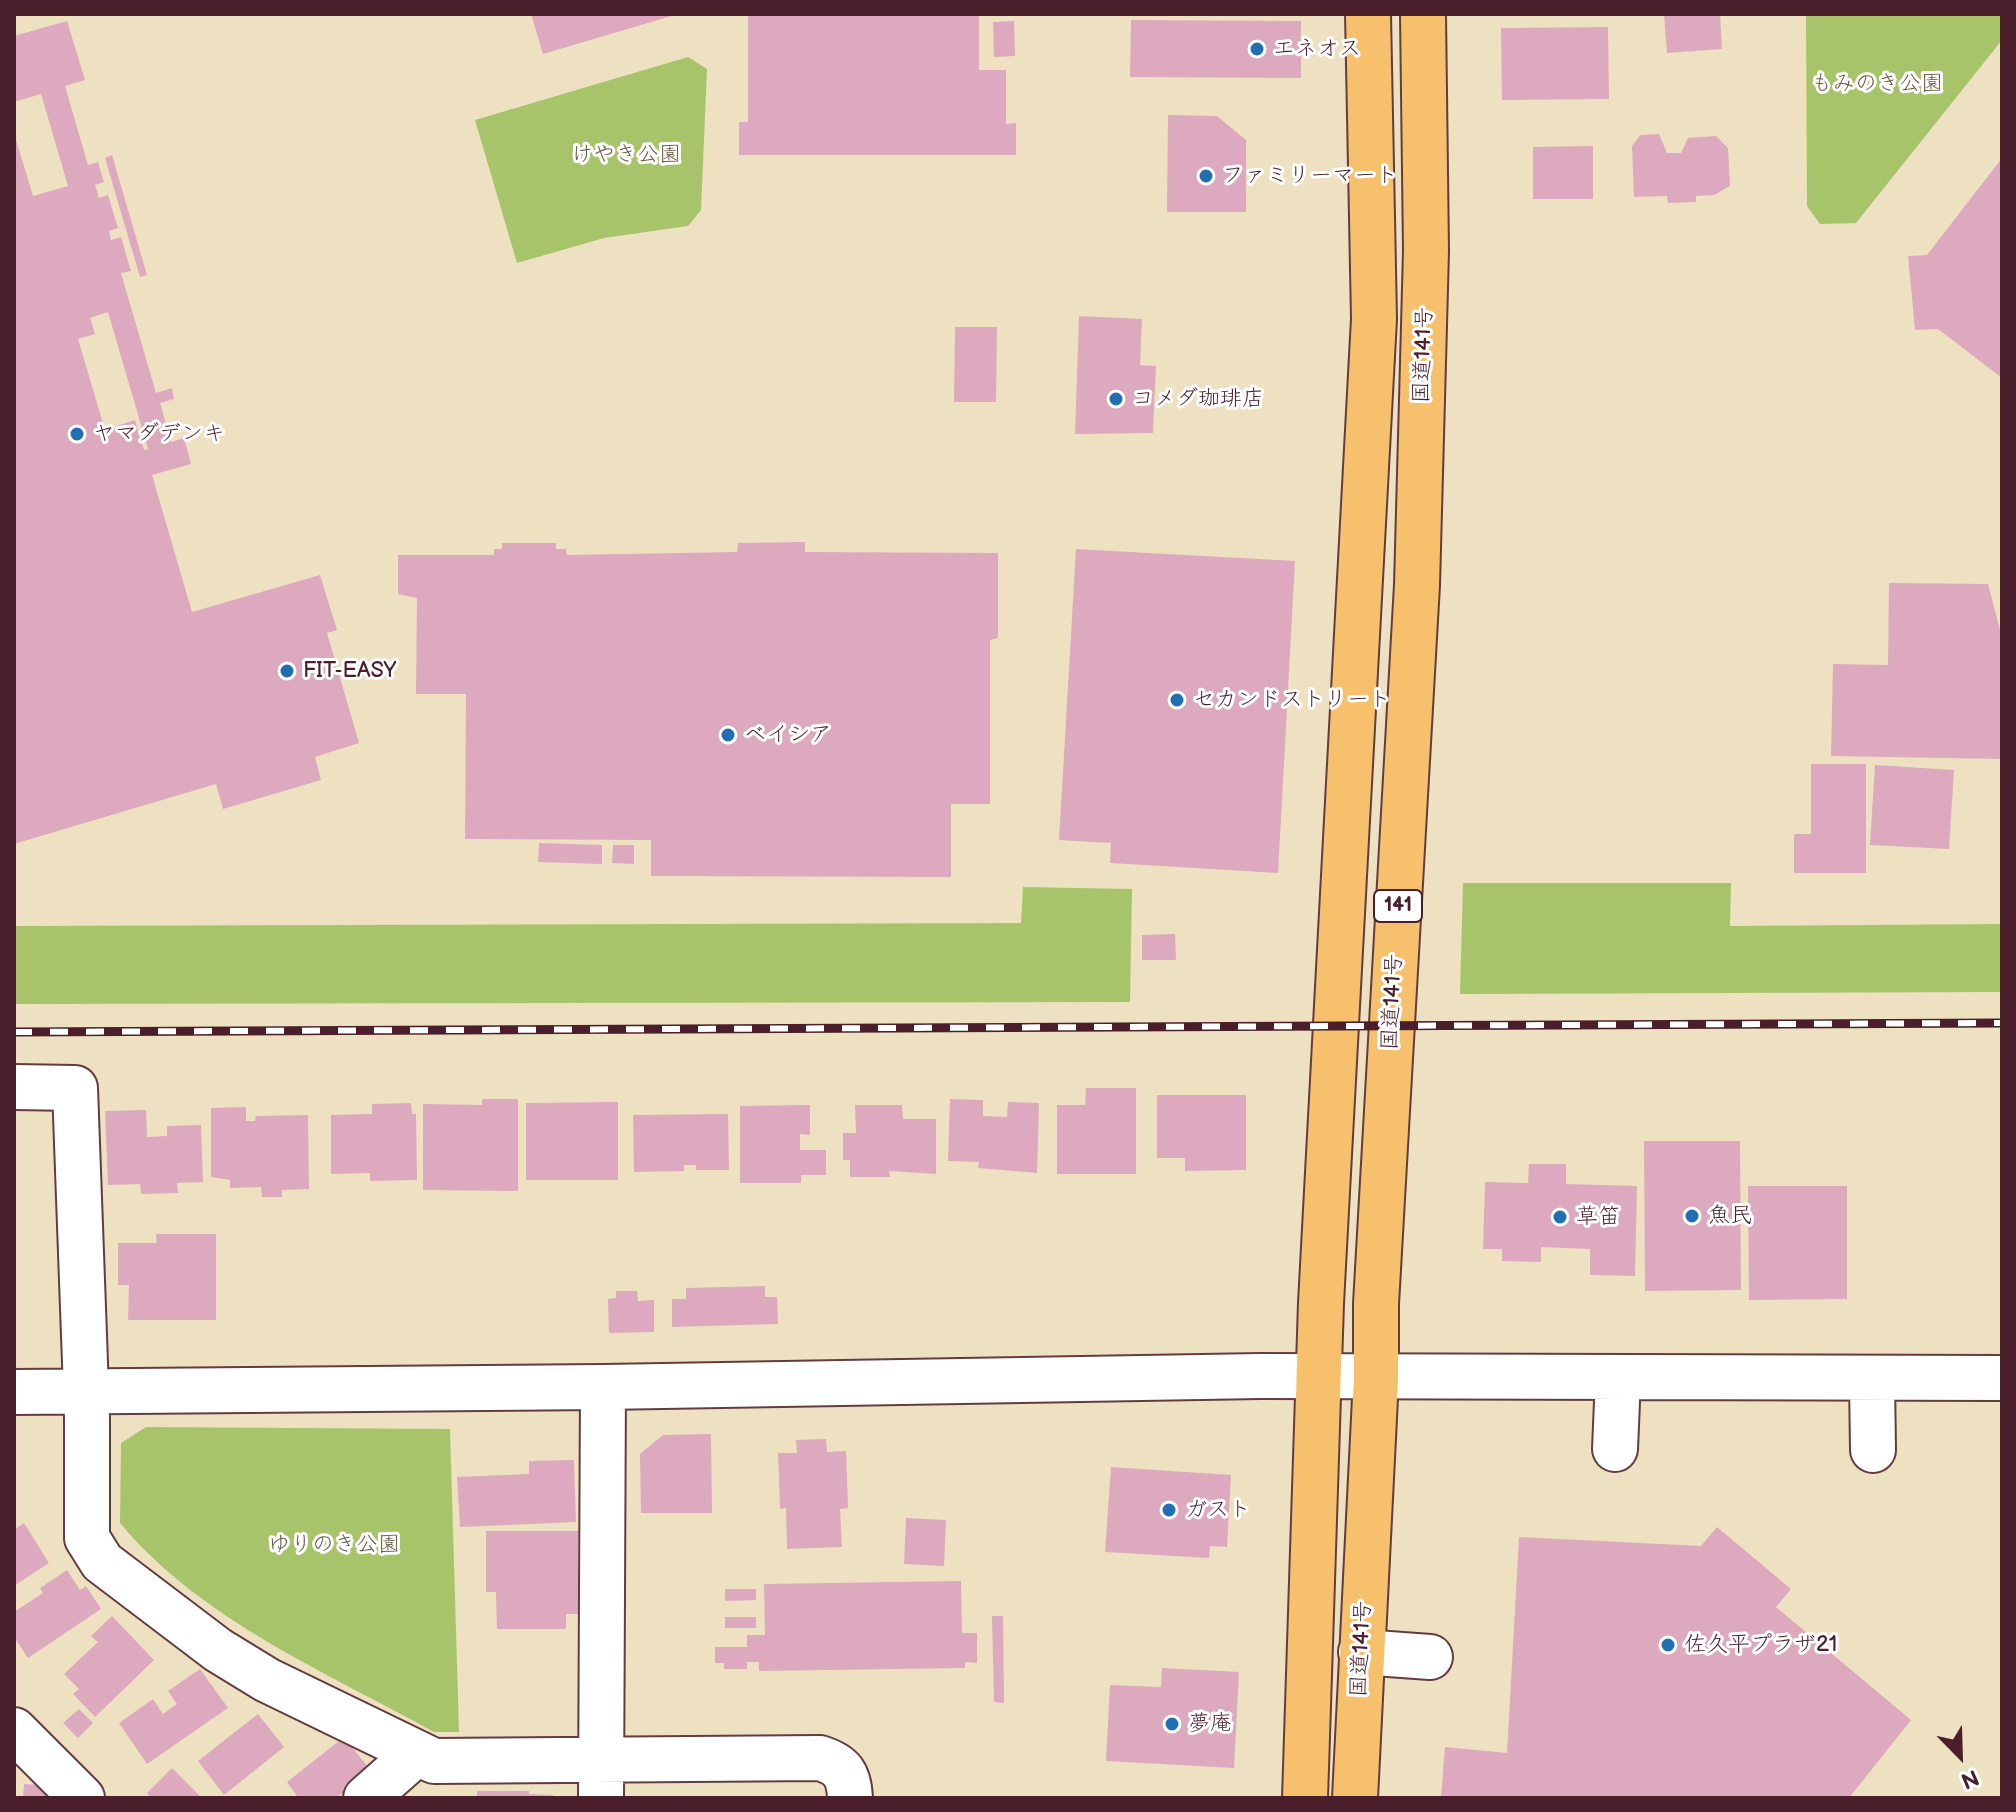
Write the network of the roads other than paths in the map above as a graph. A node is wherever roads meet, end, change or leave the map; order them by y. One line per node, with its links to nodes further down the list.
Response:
1 (1368, 14): 4 (highway, 141)
2 (1423, 14): 5 (highway, 国道141号 / 141)
3 (14, 1087): 10 (street)
4 (1319, 1377): 5 (street); 9 (street); 22 (highway, 141)
5 (1376, 1378): 6 (street); 14 (highway, 国道141号 / 141)
6 (1618, 1378): 8 (street); 12 (street)
7 (2002, 1378): 8 (street)
8 (1872, 1380): 13 (street)
9 (603, 1387): 10 (street); 18 (street)
10 (86, 1391): 11 (street); 17 (street)
11 (14, 1392)
12 (1615, 1449)
13 (1873, 1450)
14 (1361, 1652): 15 (street); 23 (highway, 国道141号 / 141)
15 (1430, 1657)
16 (14, 1730): 19 (street)
17 (417, 1753): 18 (street); 20 (street)
18 (601, 1780): 21 (street)
19 (82, 1798)
20 (366, 1798)
21 (850, 1798)
22 (1305, 1798)
23 (1355, 1798)

